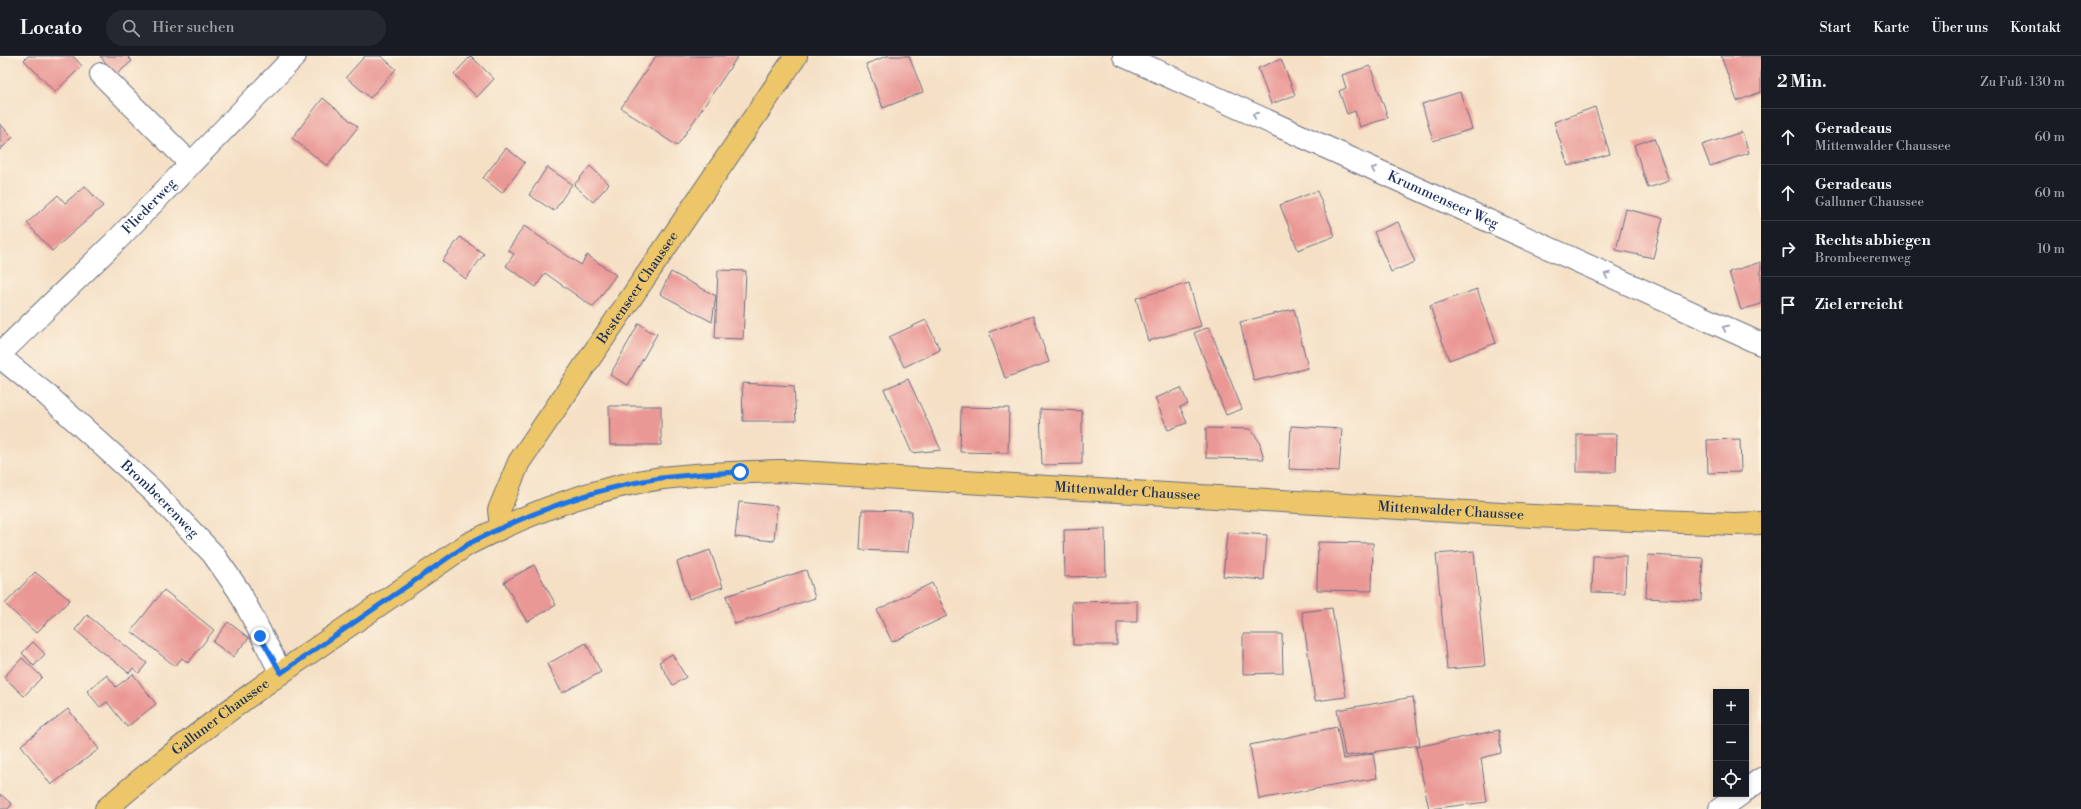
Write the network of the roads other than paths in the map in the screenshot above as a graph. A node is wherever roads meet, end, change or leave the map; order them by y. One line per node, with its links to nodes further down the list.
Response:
1 (295, 56): 5 (street, Fliederweg)
2 (796, 56): 9 (main road, Bestenseer Chaussee)
3 (1124, 56): 6 (street, Krummenseer Weg, one-way to 3)
4 (101, 74): 5 (street)
5 (190, 163): 7 (street, Fliederweg)
6 (1761, 344)
7 (0, 356): 10 (street, Brombeerenweg)
8 (1761, 523): 9 (main road, Mittenwalder Chaussee)
9 (501, 527): 10 (main road, Galluner Chaussee)
10 (281, 673): 14 (main road, Galluner Chaussee)
11 (1761, 779): 12 (street)
12 (1749, 788)
13 (1737, 797): 15 (street)
14 (106, 809)
15 (1720, 809)

